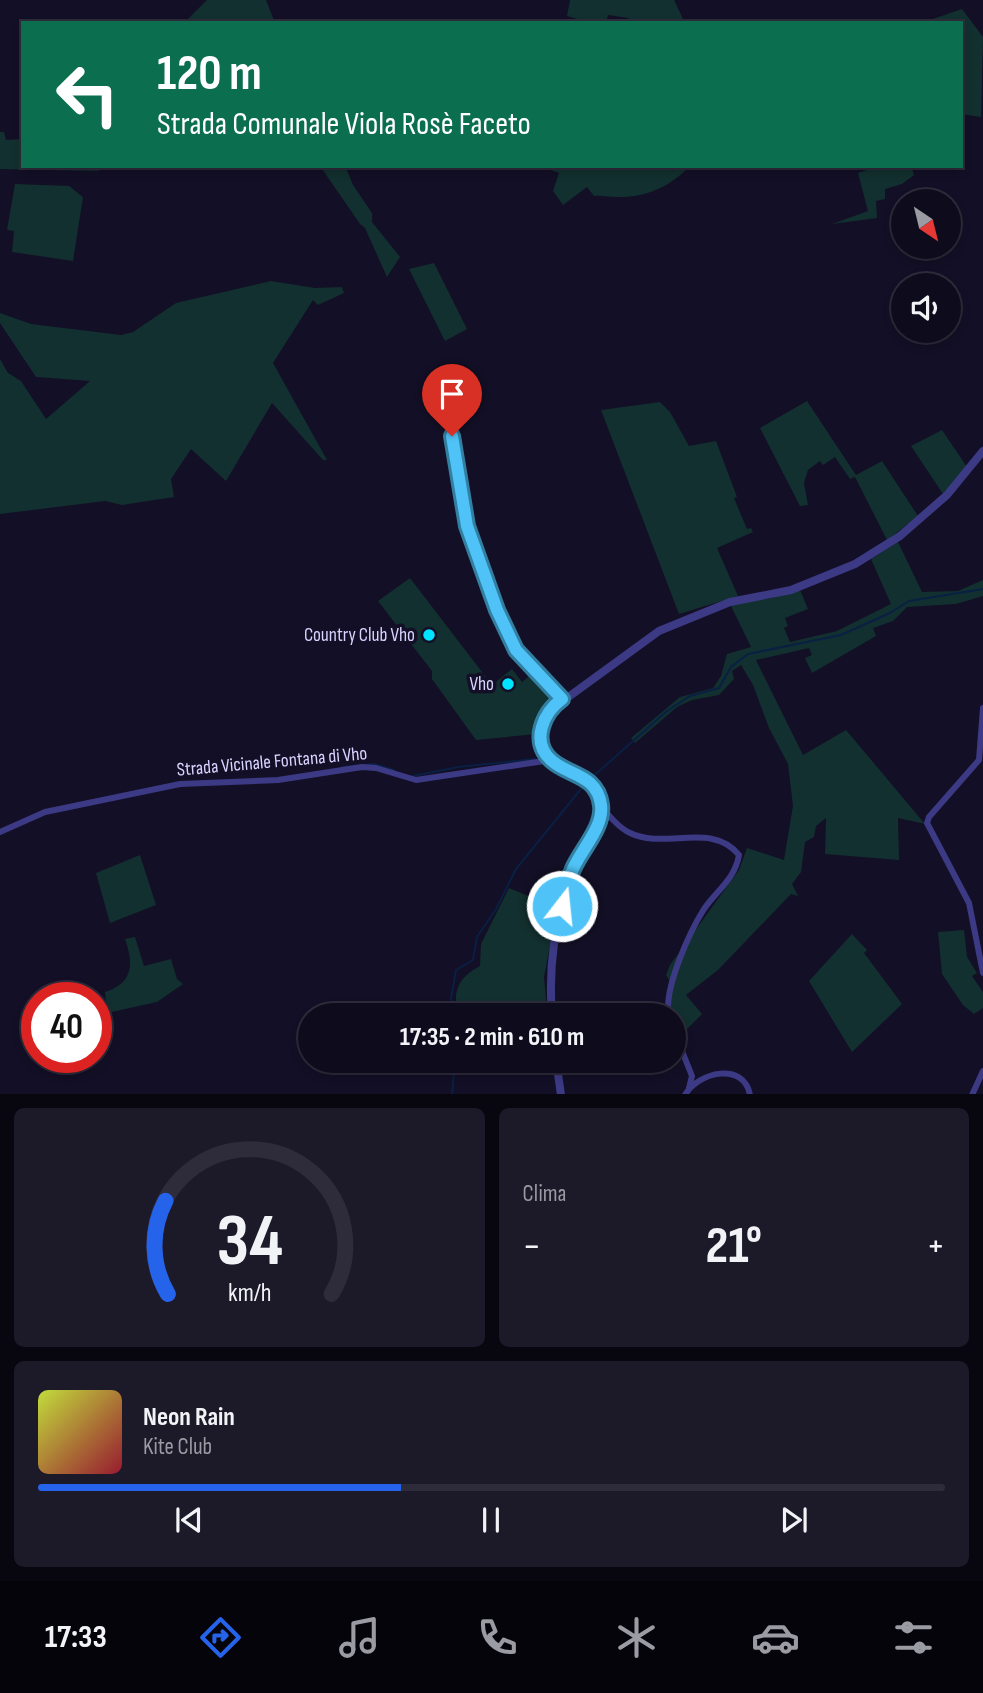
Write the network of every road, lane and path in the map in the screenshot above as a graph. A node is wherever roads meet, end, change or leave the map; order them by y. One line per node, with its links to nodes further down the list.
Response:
1 (452, 436): 3 (street)
2 (983, 451): 3 (street)
3 (562, 699): 5 (street)
4 (983, 708): 8 (street)
5 (551, 760): 6 (street); 7 (street, Strada Vicinale Fontana di Vho)
6 (601, 807): 9 (street); 10 (street)
7 (0, 832)
8 (983, 973)
9 (551, 1003)
10 (668, 1003)
11 (686, 1061): 14 (street)
12 (983, 1071): 17 (street)
13 (558, 1073): 15 (street)
14 (687, 1091): 16 (street)
15 (561, 1094)
16 (750, 1094)
17 (972, 1094)

